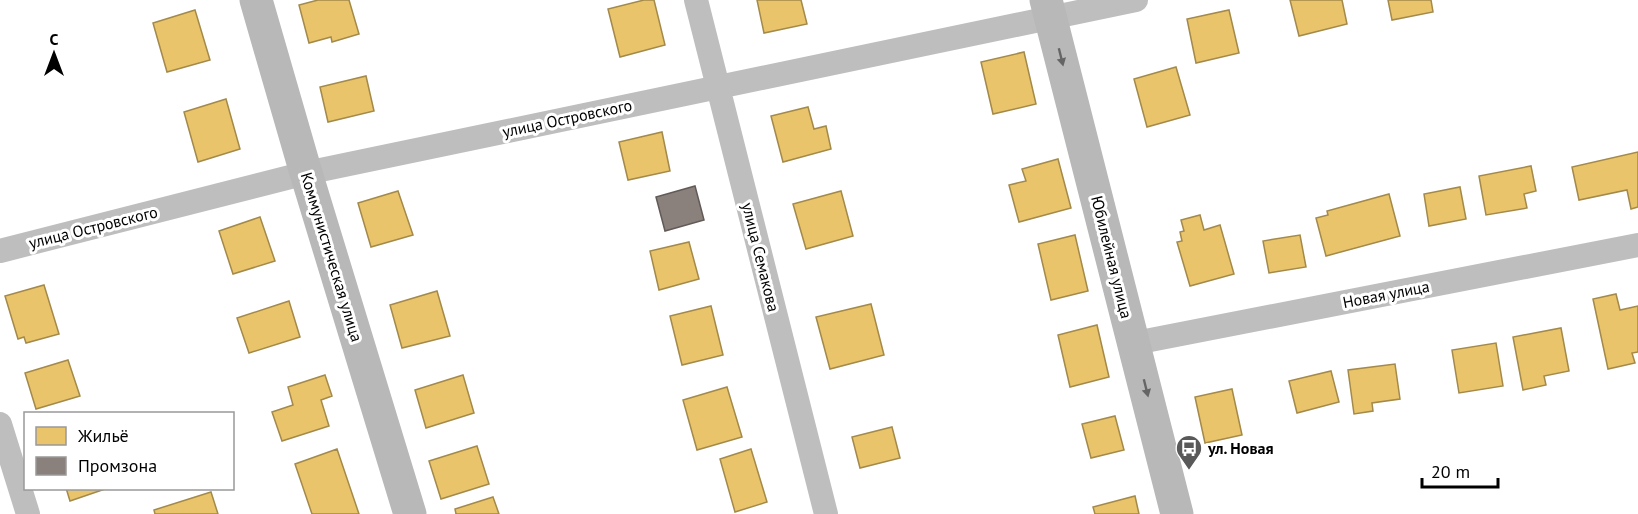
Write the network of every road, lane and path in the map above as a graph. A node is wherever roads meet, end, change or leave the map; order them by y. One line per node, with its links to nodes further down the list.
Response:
1 (256, 0): 6 (street, Коммунистическая улица)
2 (696, 0): 5 (street, улица Семакова)
3 (1136, 0): 4 (street, улица Островского)
4 (1049, 9): 5 (street, улица Островского); 9 (street, Юбилейная улица, one-way to 9)
5 (718, 86): 6 (street, улица Островского); 13 (street, улица Семакова)
6 (306, 173): 8 (street, улица Островского); 12 (street, Коммунистическая улица)
7 (1638, 245): 9 (street, Новая улица)
8 (0, 251)
9 (1135, 343): 14 (street, Юбилейная улица, one-way to 14)
10 (0, 424): 11 (street)
11 (28, 514)
12 (410, 514)
13 (826, 514)
14 (1177, 514)

